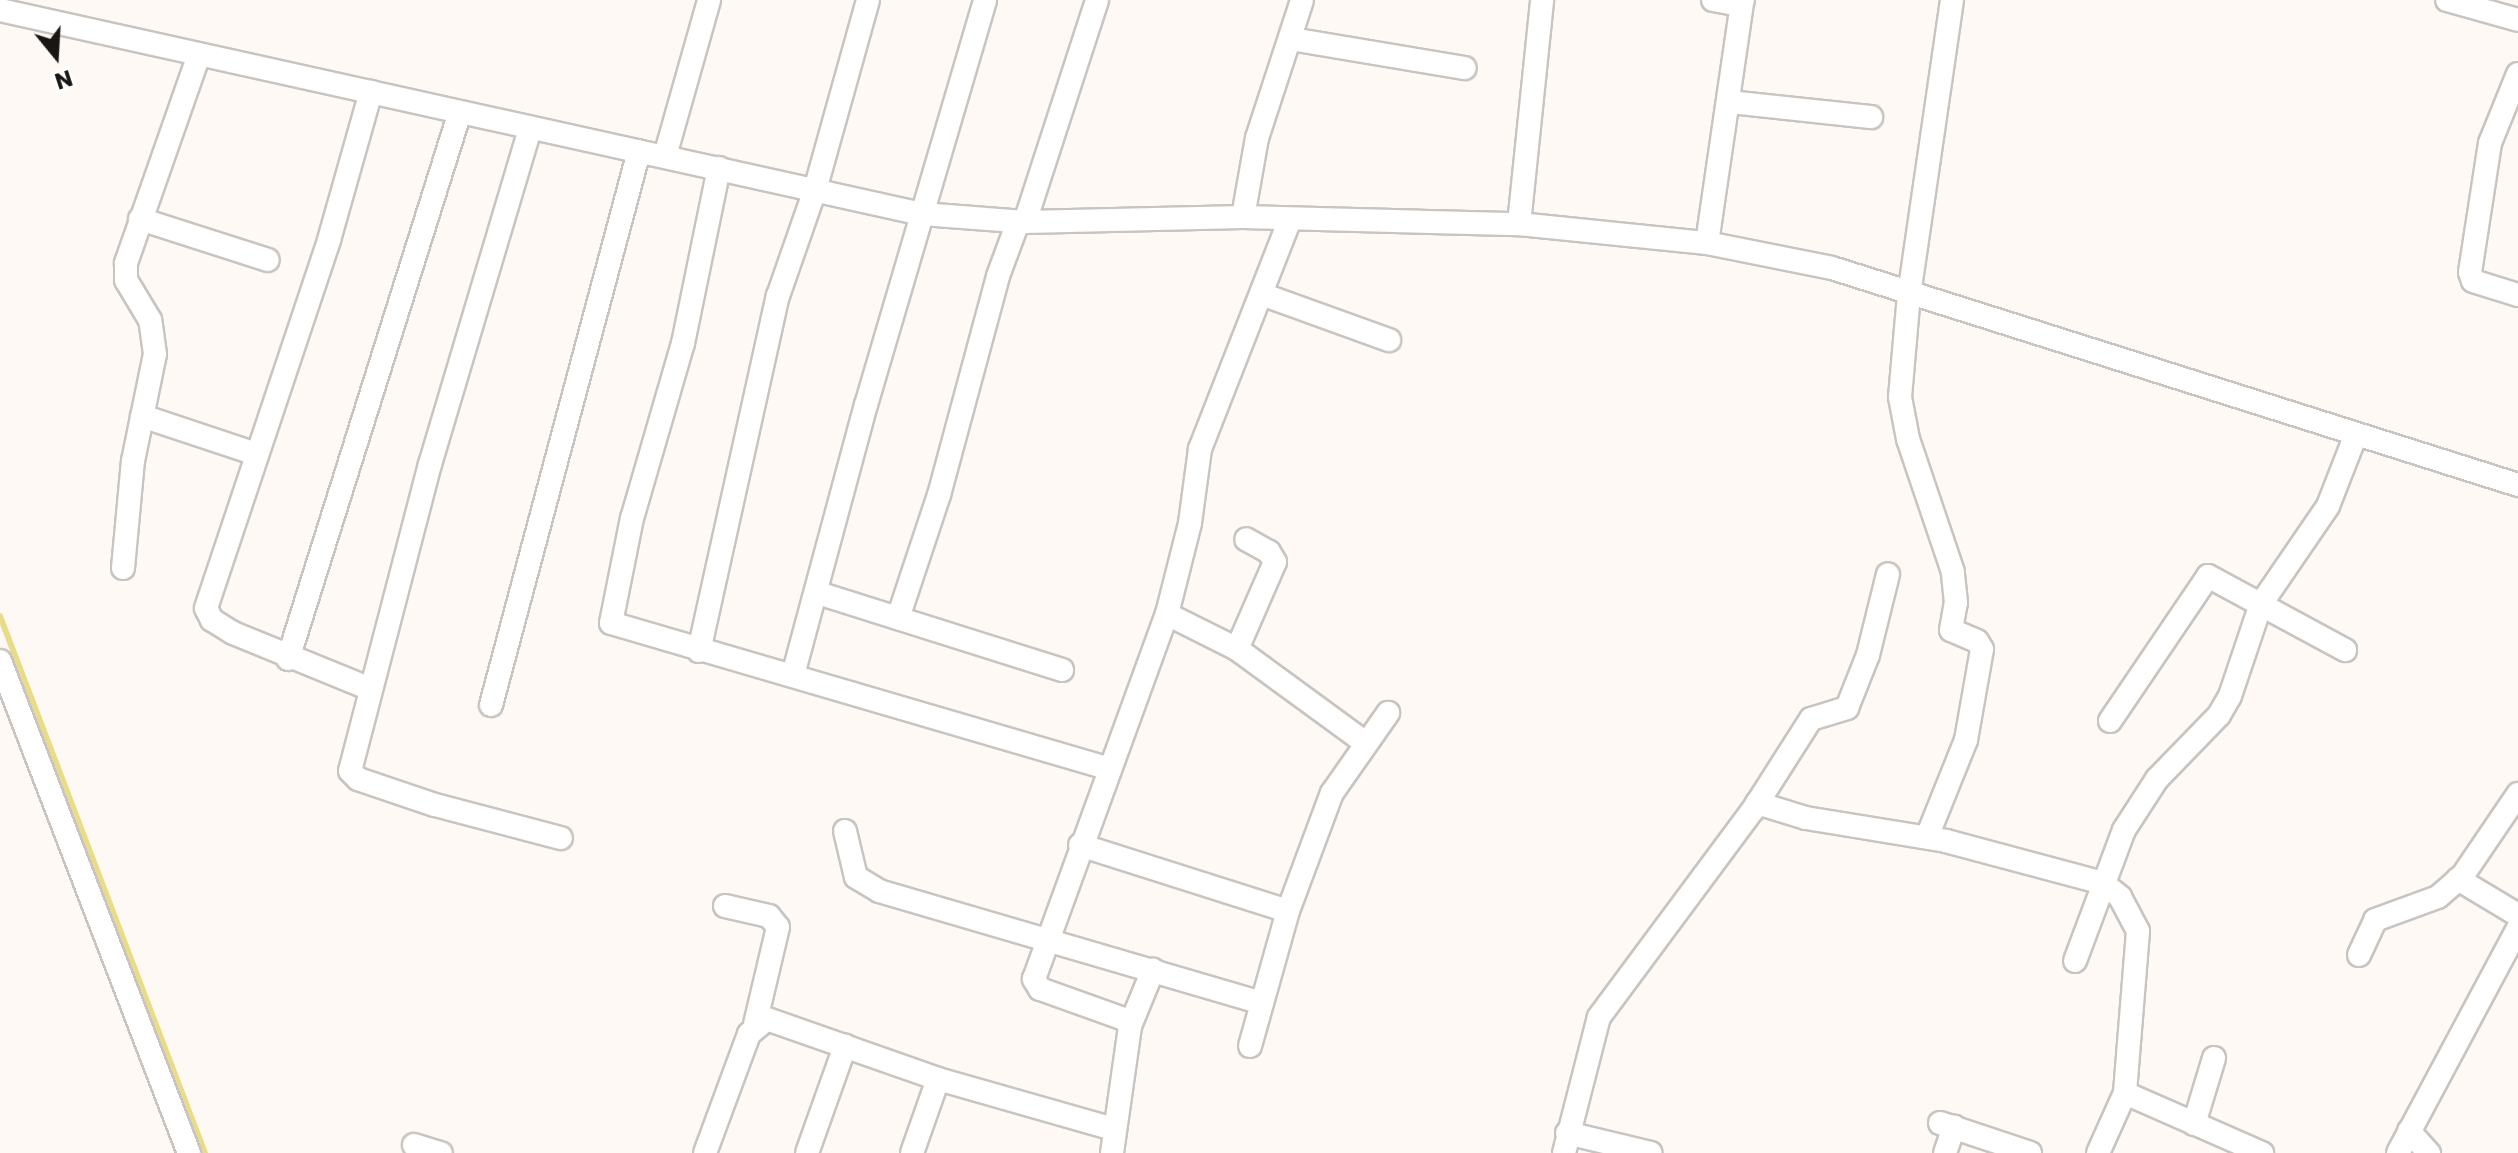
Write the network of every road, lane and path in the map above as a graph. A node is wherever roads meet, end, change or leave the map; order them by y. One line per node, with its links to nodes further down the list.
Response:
1 (709, 0): 23 (street)
2 (868, 0): 25 (street)
3 (985, 0): 26 (street)
4 (1097, 0): 30 (street)
5 (1302, 0): 13 (street)
6 (1542, 0): 31 (street)
7 (1713, 0): 10 (street)
8 (1952, 0): 35 (street)
9 (2447, 0): 12 (street)
10 (1742, 1): 18 (street)
11 (0, 10): 14 (street)
12 (2518, 20)
13 (1291, 39): 15 (street); 27 (street)
14 (199, 54): 17 (street); 28 (street)
15 (1465, 68)
16 (2518, 74): 36 (street)
17 (371, 92): 19 (street); 40 (street)
18 (1730, 102): 20 (street); 32 (street)
19 (459, 115): 21 (street); 52 (street)
20 (1871, 117)
21 (530, 129): 22 (street); 56 (street)
22 (639, 151): 23 (street); 57 (street)
23 (665, 156): 24 (street)
24 (719, 168): 25 (street); 51 (street)
25 (815, 190): 26 (street); 51 (street)
26 (922, 214): 30 (street); 45 (street)
27 (1243, 217): 29 (street); 30 (street)
28 (140, 219): 33 (street); 38 (street)
29 (1290, 219): 31 (street); 34 (street)
30 (1022, 222): 48 (street)
31 (1519, 224): 32 (street)
32 (1707, 243): 35 (street)
33 (268, 260)
34 (1264, 295): 37 (street); 47 (street)
35 (1909, 295): 39 (street); 65 (street)
36 (2518, 295)
37 (1389, 340)
38 (142, 416): 40 (street); 43 (street)
39 (2356, 434): 41 (street); 46 (street)
40 (256, 454): 52 (street)
41 (2518, 485)
42 (1246, 539): 49 (street)
43 (123, 568)
44 (1888, 574): 63 (street)
45 (818, 593): 48 (street); 55 (street)
46 (2261, 604): 50 (street); 59 (street); 69 (street)
47 (1167, 614): 49 (street); 61 (street)
48 (898, 618): 54 (street)
49 (1237, 649): 60 (street)
50 (2345, 650)
51 (699, 651): 55 (street)
52 (288, 659): 56 (street)
53 (0, 661): 91 (street)
54 (1062, 670)
55 (793, 675): 61 (street)
56 (368, 688): 66 (street)
57 (491, 705)
58 (1388, 713): 60 (street)
59 (2110, 721)
60 (1364, 742): 71 (street)
61 (1110, 769): 67 (street)
62 (2518, 794): 68 (street)
63 (1757, 803): 65 (street); 89 (street)
64 (845, 831): 74 (street)
65 (1927, 837): 69 (street)
66 (561, 838)
67 (1080, 845): 71 (street); 74 (street)
68 (2458, 879): 72 (street); 75 (street)
69 (2103, 883): 76 (street); 85 (street)
70 (725, 906): 79 (street)
71 (1288, 911): 78 (street)
72 (2518, 915)
73 (2518, 928): 88 (street)
74 (1049, 939): 77 (street); 80 (street)
75 (2359, 955)
76 (2075, 961)
77 (1153, 970): 78 (street); 80 (street)
78 (1262, 1003): 82 (street)
79 (755, 1024): 81 (street); 93 (street)
80 (1130, 1026): 87 (street)
81 (845, 1046): 84 (street); 94 (street)
82 (1250, 1046)
83 (2214, 1058): 86 (street)
84 (938, 1079): 87 (street); 95 (street)
85 (2125, 1093): 86 (street); 100 (street)
86 (2194, 1124): 101 (street)
87 (1113, 1129): 96 (street)
88 (2409, 1131): 102 (street); 103 (street)
89 (1565, 1143): 97 (street)
90 (414, 1145): 92 (street)
91 (189, 1153)
92 (441, 1153)
93 (705, 1153)
94 (807, 1153)
95 (912, 1153)
96 (1112, 1153)
97 (1651, 1153)
98 (1945, 1153): 99 (street)
99 (2030, 1153)
100 (2098, 1153)
101 (2262, 1153)
102 (2398, 1153)
103 (2429, 1153)

